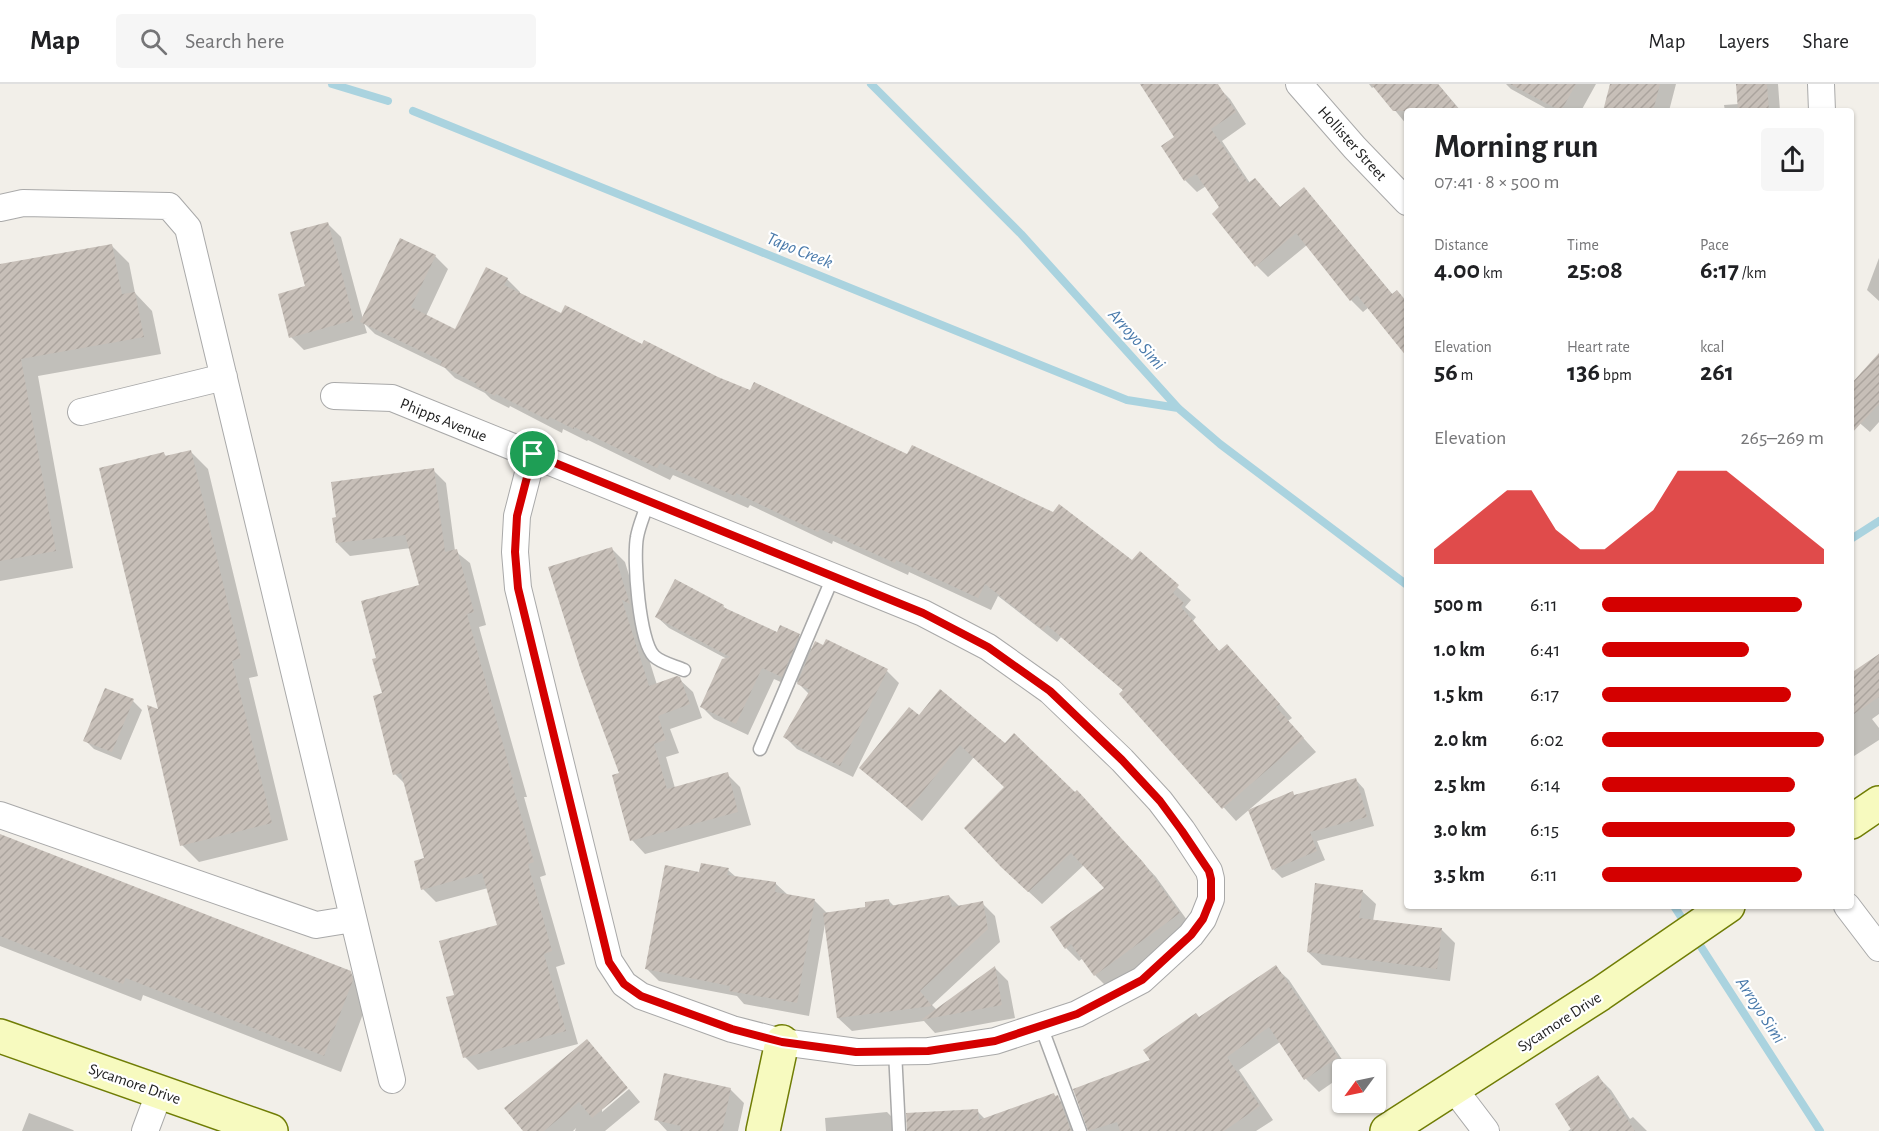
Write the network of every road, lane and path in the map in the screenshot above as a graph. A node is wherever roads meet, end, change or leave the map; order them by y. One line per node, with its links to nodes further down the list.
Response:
1 (1299, 84): 4 (street, Hollister Street)
2 (1821, 84): 3 (street)
3 (1822, 108)
4 (1404, 199)
5 (0, 208): 6 (street)
6 (224, 377): 8 (street); 19 (street)
7 (333, 396): 9 (street, Phipps Avenue)
8 (81, 412)
9 (533, 454): 10 (street, Phipps Avenue); 23 (street)
10 (648, 501): 11 (street, Phipps Avenue); 12 (lane)
11 (833, 577): 13 (lane); 21 (street, Phipps Avenue)
12 (684, 670)
13 (760, 749)
14 (1879, 803): 16 (main road)
15 (0, 815): 19 (street)
16 (1854, 820)
17 (1724, 909): 26 (main road, Sycamore Drive)
18 (1849, 909): 20 (street)
19 (353, 919): 25 (street)
20 (1879, 948)
21 (1041, 1026): 24 (street); 32 (lane)
22 (0, 1036): 27 (main road, Sycamore Drive)
23 (782, 1042): 24 (street); 30 (main road)
24 (895, 1051): 31 (lane)
25 (392, 1080)
26 (1454, 1089): 33 (main road, Sycamore Drive); 34 (street)
27 (160, 1091): 28 (street); 29 (main road, Sycamore Drive)
28 (145, 1131)
29 (271, 1131)
30 (763, 1131)
31 (899, 1131)
32 (1080, 1131)
33 (1387, 1131)
34 (1486, 1131)

